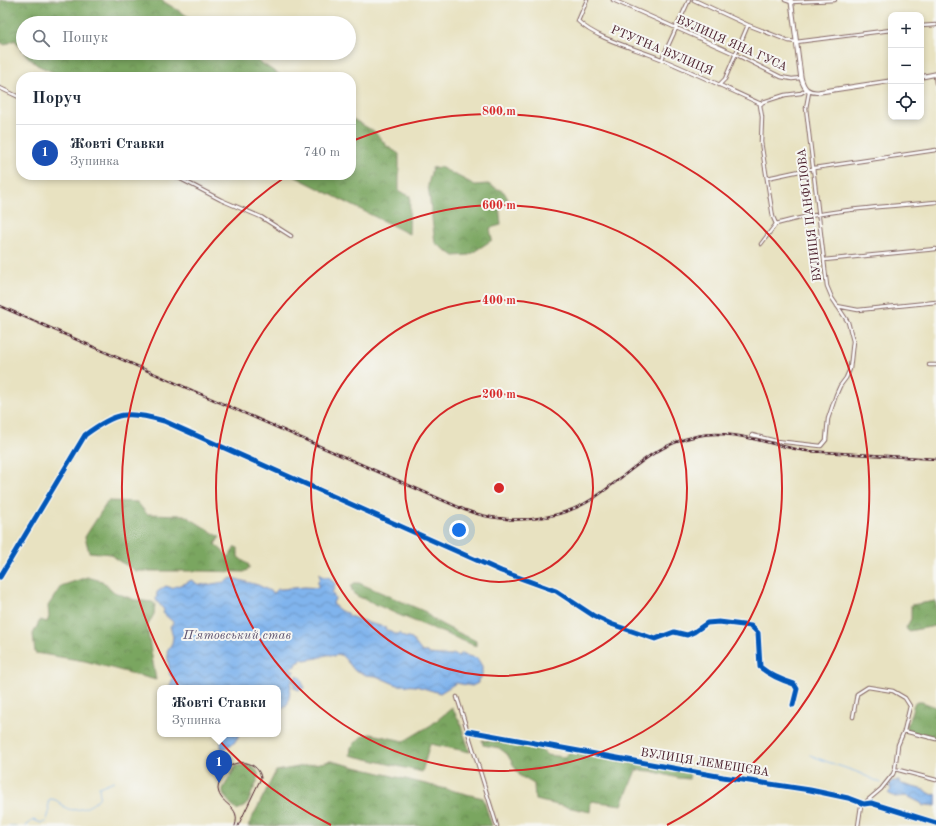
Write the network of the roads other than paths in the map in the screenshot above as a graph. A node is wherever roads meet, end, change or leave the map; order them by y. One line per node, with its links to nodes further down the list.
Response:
1 (587, 0): 15 (street, РТУТНА ВУЛИЦЯ)
2 (613, 0): 11 (street, ВУЛИЦЯ ЯНА ГУСА)
3 (689, 0): 11 (street)
4 (694, 0): 9 (street)
5 (785, 0): 7 (street)
6 (835, 0): 7 (street)
7 (791, 1): 13 (main road, ВУЛИЦЯ ПАНФІЛОВА)
8 (936, 24): 10 (street)
9 (748, 25): 13 (street); 14 (street)
10 (924, 26)
11 (676, 28): 14 (street, ВУЛИЦЯ ЯНА ГУСА); 15 (street)
12 (888, 30): 13 (street)
13 (796, 42): 18 (main road, ВУЛИЦЯ ПАНФІЛОВА)
14 (735, 54): 18 (street, ВУЛИЦЯ ЯНА ГУСА); 21 (street)
15 (662, 59): 21 (street, РТУТНА ВУЛИЦЯ)
16 (935, 74): 17 (main road); 20 (street)
17 (924, 76)
18 (801, 78): 23 (main road, ВУЛИЦЯ ПАНФІЛОВА)
19 (888, 81): 23 (main road)
20 (936, 83)
21 (718, 85): 25 (street, РТУТНА ВУЛИЦЯ)
22 (0, 88): 24 (street)
23 (807, 91): 25 (street); 27 (street, ВУЛИЦЯ ПАНФІЛОВА)
24 (16, 96)
25 (761, 104): 28 (street)
26 (936, 150): 27 (street)
27 (814, 168): 28 (street); 31 (street, ВУЛИЦЯ ПАНФІЛОВА)
28 (767, 178): 32 (street)
29 (183, 180): 33 (street)
30 (936, 202): 31 (street)
31 (819, 214): 32 (street); 36 (street, ВУЛИЦЯ ПАНФІЛОВА)
32 (776, 224): 34 (street)
33 (291, 236)
34 (761, 244)
35 (936, 249): 36 (street)
36 (824, 260): 38 (street, ВУЛИЦЯ ПАНФІЛОВА)
37 (936, 302): 38 (street)
38 (837, 306): 41 (street, ВУЛИЦЯ ПАНФІЛОВА)
39 (929, 365): 40 (street)
40 (936, 365)
41 (752, 435)
42 (0, 577): 44 (street)
43 (457, 697): 46 (street)
44 (793, 705)
45 (853, 717): 47 (street)
46 (468, 731): 51 (street, ВУЛИЦЯ ЛЕМЕШЄВА); 53 (street)
47 (904, 731): 48 (street); 49 (street)
48 (936, 739)
49 (894, 769): 50 (street); 51 (street)
50 (936, 780)
51 (864, 804): 52 (street, ВУЛИЦЯ ЛЕМЕШЄВА); 54 (street)
52 (936, 823)
53 (497, 826)
54 (858, 826)

